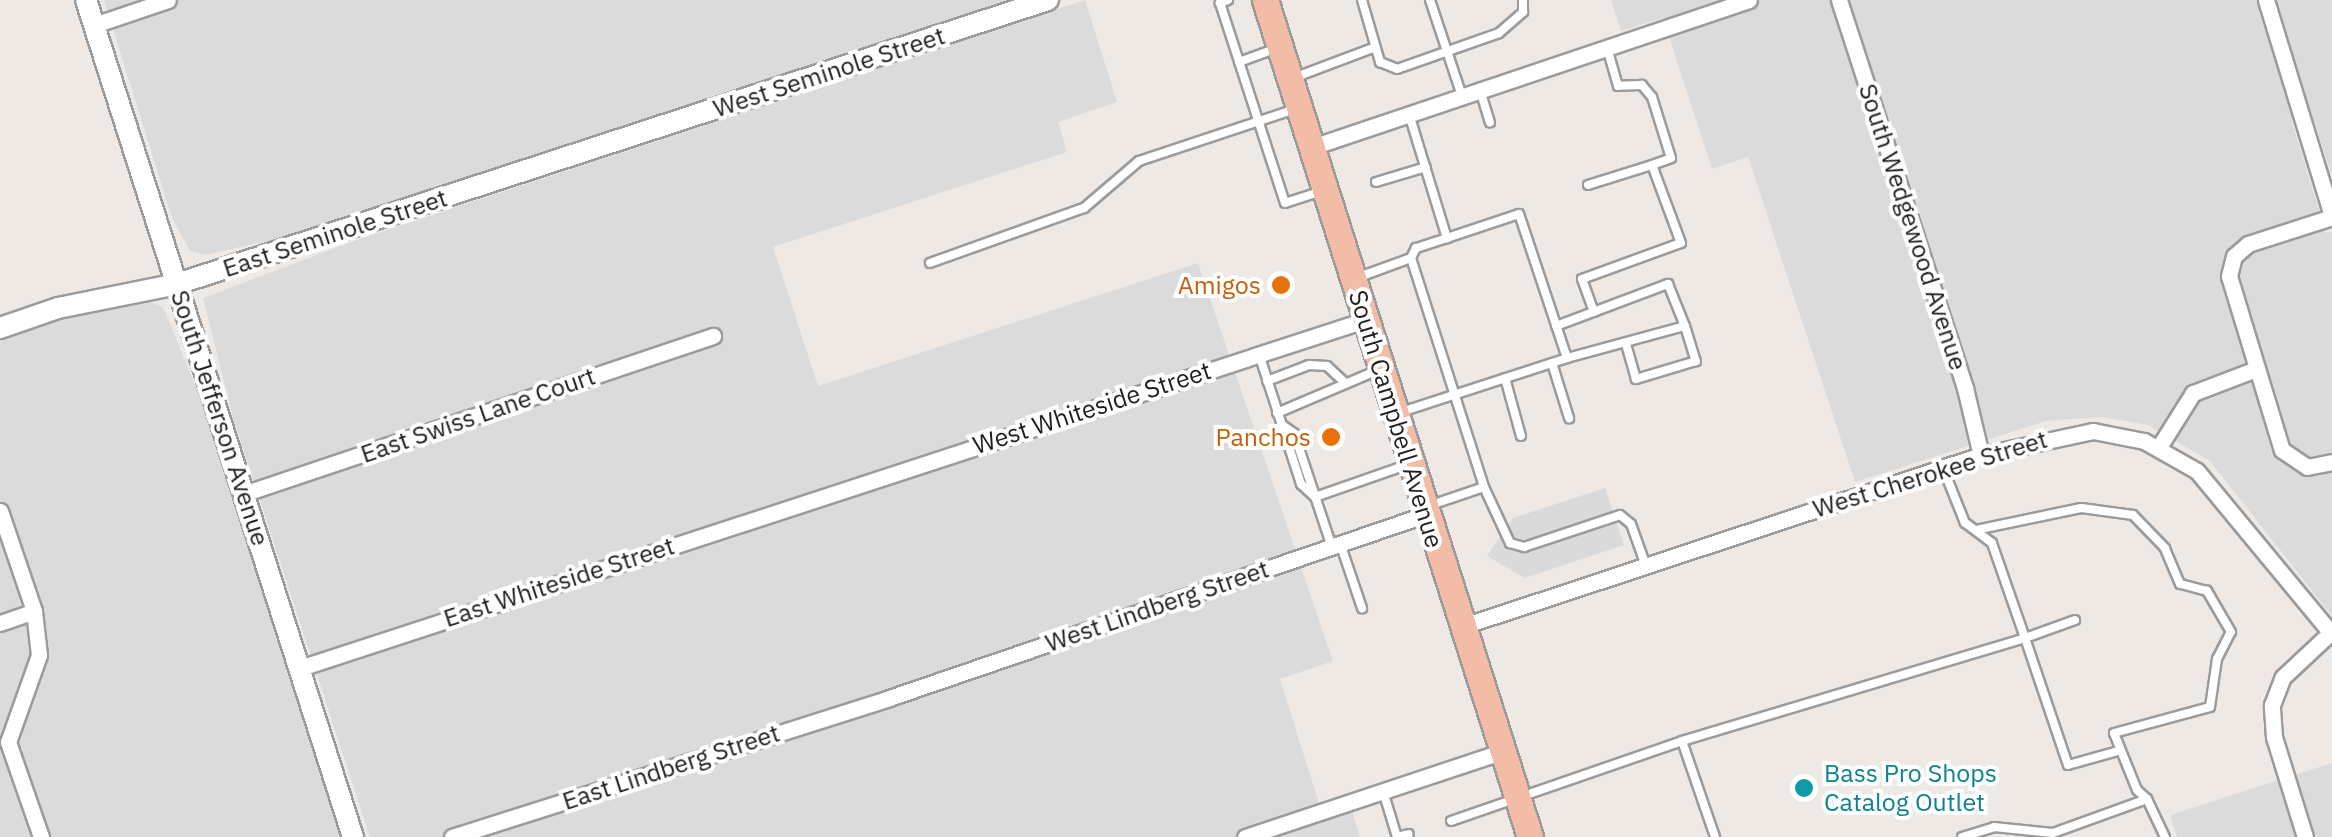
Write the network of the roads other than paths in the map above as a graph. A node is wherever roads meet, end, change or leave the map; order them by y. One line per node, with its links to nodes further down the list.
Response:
1 (86, 0): 12 (street, South Jefferson Avenue)
2 (168, 0): 12 (street)
3 (1048, 0): 25 (street, West Seminole Street)
4 (1266, 0): 13 (main road, South Campbell Avenue)
5 (1362, 0): 14 (lane)
6 (1430, 0): 16 (lane)
7 (1522, 0): 16 (lane)
8 (1749, 0): 15 (street)
9 (1839, 0): 59 (street, South Wedgewood Avenue)
10 (2266, 0): 32 (street)
11 (1222, 1): 17 (lane)
12 (94, 24): 37 (street, South Jefferson Avenue)
13 (1280, 47): 17 (lane); 18 (main road, South Campbell Avenue)
14 (1376, 47): 16 (lane); 18 (lane)
15 (1607, 48): 19 (street); 27 (lane)
16 (1448, 51): 20 (lane)
17 (1239, 62): 23 (lane)
18 (1290, 79): 21 (main road, South Campbell Avenue)
19 (1480, 90): 20 (street); 24 (lane)
20 (1462, 96): 22 (street)
21 (1299, 107): 23 (lane); 26 (main road, South Campbell Avenue)
22 (1409, 114): 26 (street); 28 (lane)
23 (1259, 121): 31 (lane); 35 (lane)
24 (1490, 122)
25 (666, 126): 37 (street, East Seminole Street)
26 (1312, 146): 31 (main road, South Campbell Avenue)
27 (1652, 165): 30 (lane); 38 (lane)
28 (1426, 167): 29 (lane); 33 (lane)
29 (1376, 182)
30 (1588, 185)
31 (1325, 190): 36 (main road, South Campbell Avenue)
32 (2332, 216): 48 (street)
33 (1447, 238): 34 (lane); 40 (lane)
34 (1411, 258): 36 (lane); 53 (lane)
35 (930, 263)
36 (1353, 279): 39 (main road, South Campbell Avenue)
37 (177, 284): 42 (street, East Seminole Street); 64 (street, South Jefferson Avenue)
38 (1594, 312): 40 (lane); 41 (lane)
39 (1365, 320): 45 (street, West Whiteside Street); 49 (main road, South Campbell Avenue)
40 (1556, 326): 46 (lane)
41 (1686, 326): 44 (lane); 44 (lane)
42 (0, 328)
43 (714, 336): 64 (street, East Swiss Lane Court)
44 (1626, 344): 46 (lane)
45 (1259, 354): 51 (lane); 65 (street, West Whiteside Street)
46 (1566, 358): 47 (lane)
47 (1552, 362): 50 (lane); 56 (lane)
48 (2256, 369): 58 (street); 60 (street)
49 (1380, 370): 52 (lane); 55 (main road, South Campbell Avenue)
50 (1505, 378): 53 (lane); 57 (lane)
51 (1268, 381): 52 (lane); 54 (lane)
52 (1344, 383): 54 (lane)
53 (1454, 395): 55 (lane); 63 (lane)
54 (1277, 413): 66 (lane)
55 (1394, 414): 61 (main road, South Campbell Avenue)
56 (1569, 418)
57 (1521, 436)
58 (2158, 446): 59 (street, West Cherokee Street); 77 (street, West Cherokee Street)
59 (1981, 455): 62 (street, West Cherokee Street)
60 (2332, 462)
61 (1408, 464): 66 (lane); 68 (main road, South Campbell Avenue)
62 (1942, 468): 69 (lane); 71 (street, West Cherokee Street)
63 (1484, 487): 68 (lane); 71 (lane)
64 (244, 494): 79 (street, South Jefferson Avenue)
65 (819, 497): 79 (street, East Whiteside Street)
66 (1315, 497): 70 (lane)
67 (0, 511): 73 (street)
68 (1423, 512): 70 (street, West Lindberg Street); 76 (main road, South Campbell Avenue)
69 (1976, 530): 78 (lane); 82 (lane)
70 (1336, 545): 72 (lane); 80 (street, West Lindberg Street)
71 (1646, 566): 76 (street, West Cherokee Street)
72 (1362, 608)
73 (34, 612): 75 (street); 89 (street)
74 (2075, 620): 78 (lane)
75 (0, 623)
76 (1460, 627): 83 (main road, South Campbell Avenue)
77 (2331, 633): 97 (street)
78 (2026, 638): 81 (lane); 82 (lane)
79 (300, 668): 90 (street, South Jefferson Avenue)
80 (889, 698): 91 (street, East Lindberg Street)
81 (1682, 740): 85 (lane); 94 (lane)
82 (2118, 751): 86 (lane)
83 (1500, 752): 84 (street); 85 (main road, South Campbell Avenue)
84 (1383, 791): 88 (lane); 92 (street)
85 (1516, 796): 87 (lane); 93 (main road, South Campbell Avenue)
86 (2148, 798): 95 (lane); 96 (lane)
87 (1451, 821)
88 (1409, 834)
89 (41, 837)
90 (353, 837)
91 (452, 837)
92 (1245, 837)
93 (1530, 837)
94 (1714, 837)
95 (1962, 837)
96 (2166, 837)
97 (2305, 837)

